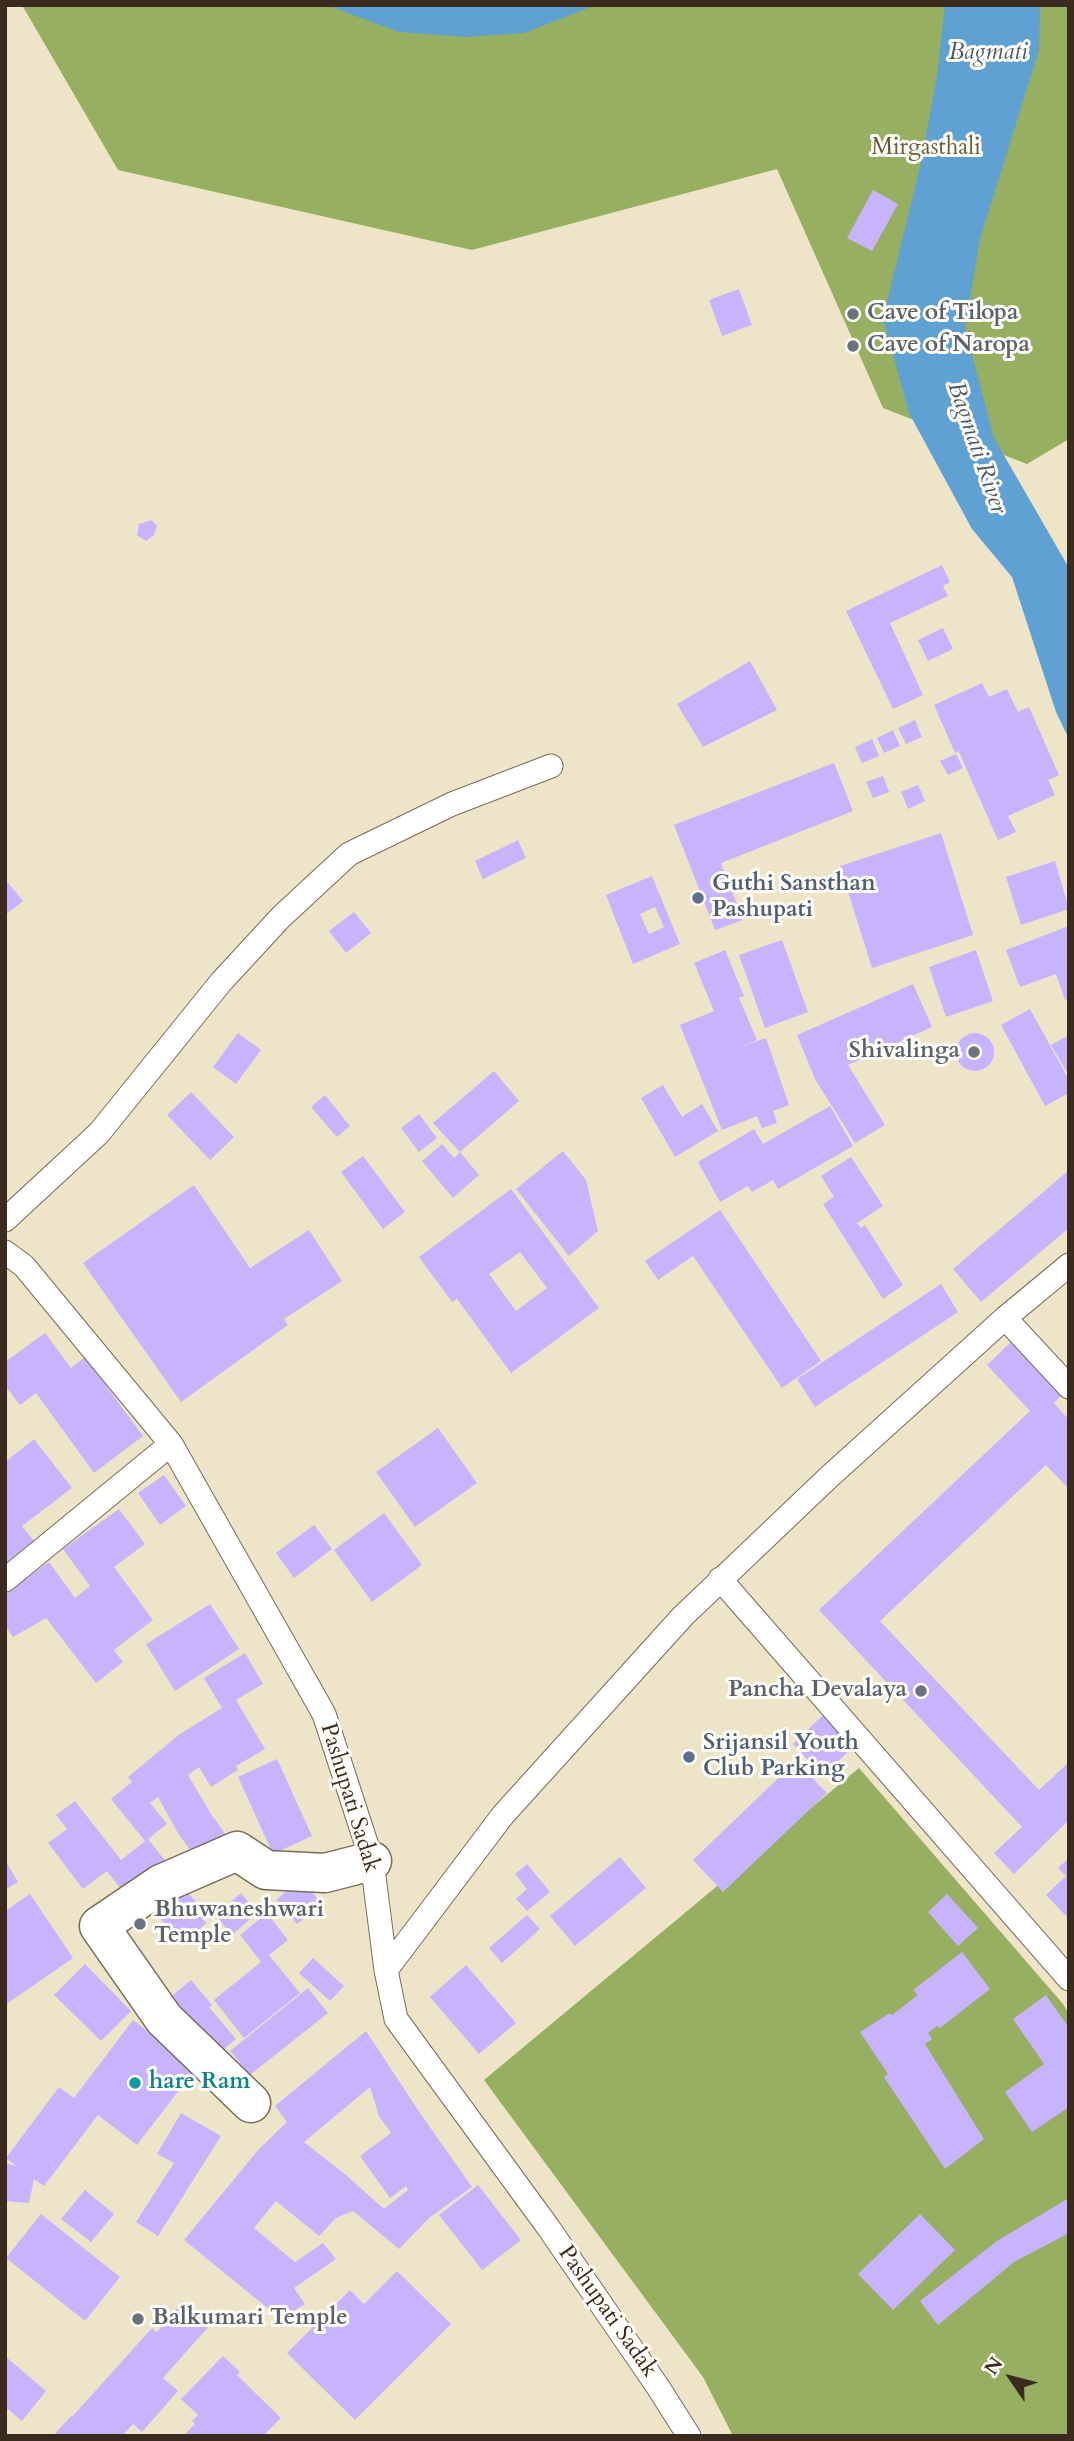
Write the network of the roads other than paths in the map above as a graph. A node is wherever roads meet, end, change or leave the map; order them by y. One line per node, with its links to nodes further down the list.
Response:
1 (551, 766): 2 (lane)
2 (5, 1220)
3 (5, 1252): 7 (lane, Pashupati Sadak)
4 (1069, 1265): 5 (lane)
5 (1005, 1318): 6 (lane); 8 (lane)
6 (1069, 1387)
7 (171, 1444): 9 (lane); 10 (lane, Pashupati Sadak)
8 (720, 1579): 11 (lane); 12 (lane)
9 (5, 1580)
10 (372, 1861): 11 (lane, Pashupati Sadak); 13 (street)
11 (386, 1970): 14 (lane, Pashupati Sadak)
12 (1069, 1979)
13 (251, 2103)
14 (689, 2436)

